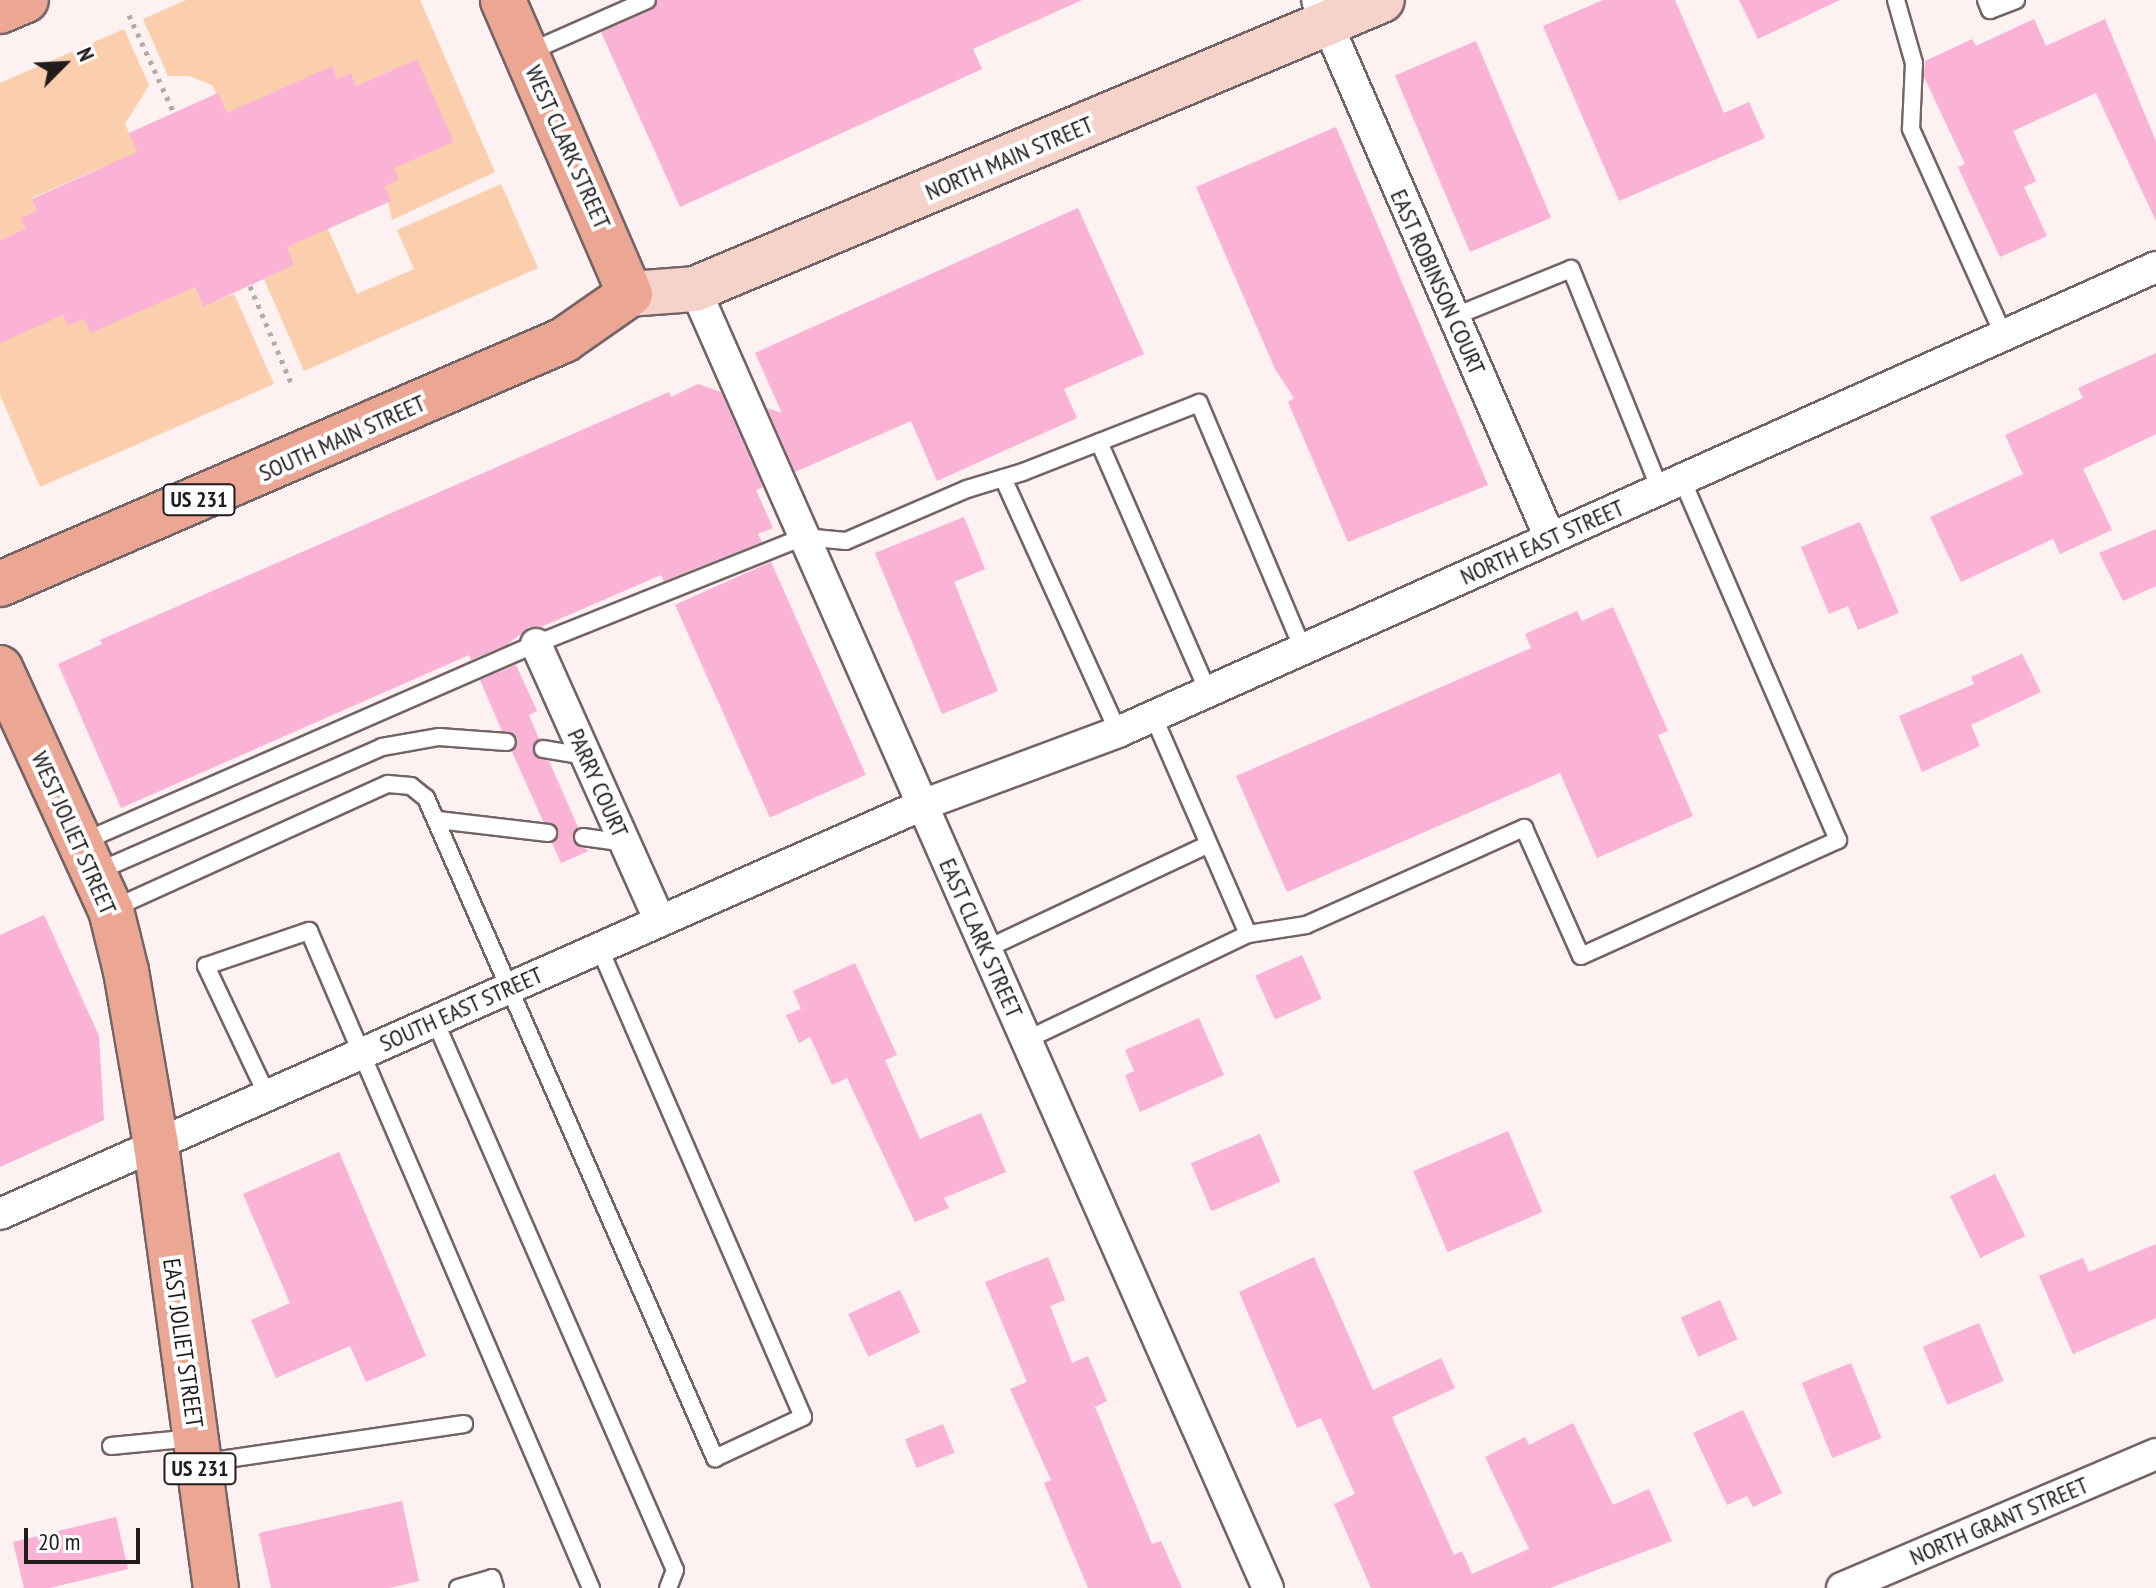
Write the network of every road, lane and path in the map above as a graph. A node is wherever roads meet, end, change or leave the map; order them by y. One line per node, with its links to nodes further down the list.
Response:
1 (503, 0): 9 (main road, WEST CLARK STREET)
2 (647, 0): 9 (lane)
3 (1382, 0): 7 (main road, NORTH MAIN STREET)
4 (1896, 0): 16 (lane)
5 (1986, 0): 6 (lane)
6 (2016, 0)
7 (1322, 13): 13 (main road, NORTH MAIN STREET); 15 (street, EAST ROBINSON COURT)
8 (129, 15): 10 (path)
9 (526, 54): 14 (main road, WEST CLARK STREET)
10 (174, 113)
11 (2156, 267): 16 (street, NORTH EAST STREET)
12 (250, 286): 17 (path)
13 (695, 289): 14 (main road, NORTH MAIN STREET); 21 (street, EAST CLARK STREET)
14 (630, 294): 23 (main road, SOUTH MAIN STREET / US 231)
15 (1453, 317): 20 (lane); 22 (street, EAST ROBINSON COURT)
16 (2004, 336): 20 (street, NORTH EAST STREET)
17 (292, 385)
18 (1099, 442): 19 (lane); 25 (lane); 27 (lane)
19 (1003, 478): 21 (lane); 29 (lane)
20 (1671, 484): 22 (street, NORTH EAST STREET); 41 (lane)
21 (804, 537): 24 (lane); 33 (street, EAST CLARK STREET)
22 (1550, 538): 25 (street, NORTH EAST STREET)
23 (0, 584)
24 (536, 644): 32 (street, PARRY COURT); 39 (lane)
25 (1303, 649): 27 (street, NORTH EAST STREET)
26 (0, 668): 39 (main road, WEST JOLIET STREET / US 231)
27 (1208, 692): 28 (street, NORTH EAST STREET)
28 (1153, 716): 29 (street, NORTH EAST STREET); 38 (lane)
29 (1118, 732): 33 (street, NORTH EAST STREET)
30 (507, 742): 39 (lane)
31 (543, 749): 32 (lane)
32 (585, 756): 37 (street, PARRY COURT)
33 (922, 805): 40 (street, SOUTH EAST STREET); 43 (street, EAST CLARK STREET)
34 (438, 820): 35 (lane); 39 (lane); 44 (lane)
35 (548, 833)
36 (583, 837): 37 (lane)
37 (625, 843): 40 (street, PARRY COURT)
38 (1209, 844): 41 (lane); 43 (lane)
39 (94, 876): 49 (main road, WEST JOLIET STREET / US 231)
40 (660, 921): 42 (street, SOUTH EAST STREET)
41 (1248, 934): 46 (lane)
42 (599, 947): 44 (street, SOUTH EAST STREET); 44 (lane)
43 (986, 949): 46 (street, EAST CLARK STREET)
44 (509, 986): 45 (street, SOUTH EAST STREET)
45 (435, 1021): 47 (street, SOUTH EAST STREET); 59 (lane)
46 (1026, 1040): 60 (street, EAST CLARK STREET)
47 (362, 1053): 48 (street, SOUTH EAST STREET); 48 (lane); 58 (lane)
48 (267, 1095): 49 (street, SOUTH EAST STREET)
49 (156, 1145): 50 (street, SOUTH EAST STREET); 53 (main road, EAST JOLIET STREET / US 231)
50 (0, 1214)
51 (464, 1424): 53 (lane)
52 (111, 1446): 53 (lane)
53 (197, 1451): 56 (main road, EAST JOLIET STREET / US 231)
54 (2156, 1454): 61 (street, NORTH GRANT STREET)
55 (494, 1583): 57 (lane)
56 (216, 1588)
57 (458, 1588)
58 (591, 1588)
59 (668, 1588)
60 (1268, 1588)
61 (1842, 1588)

